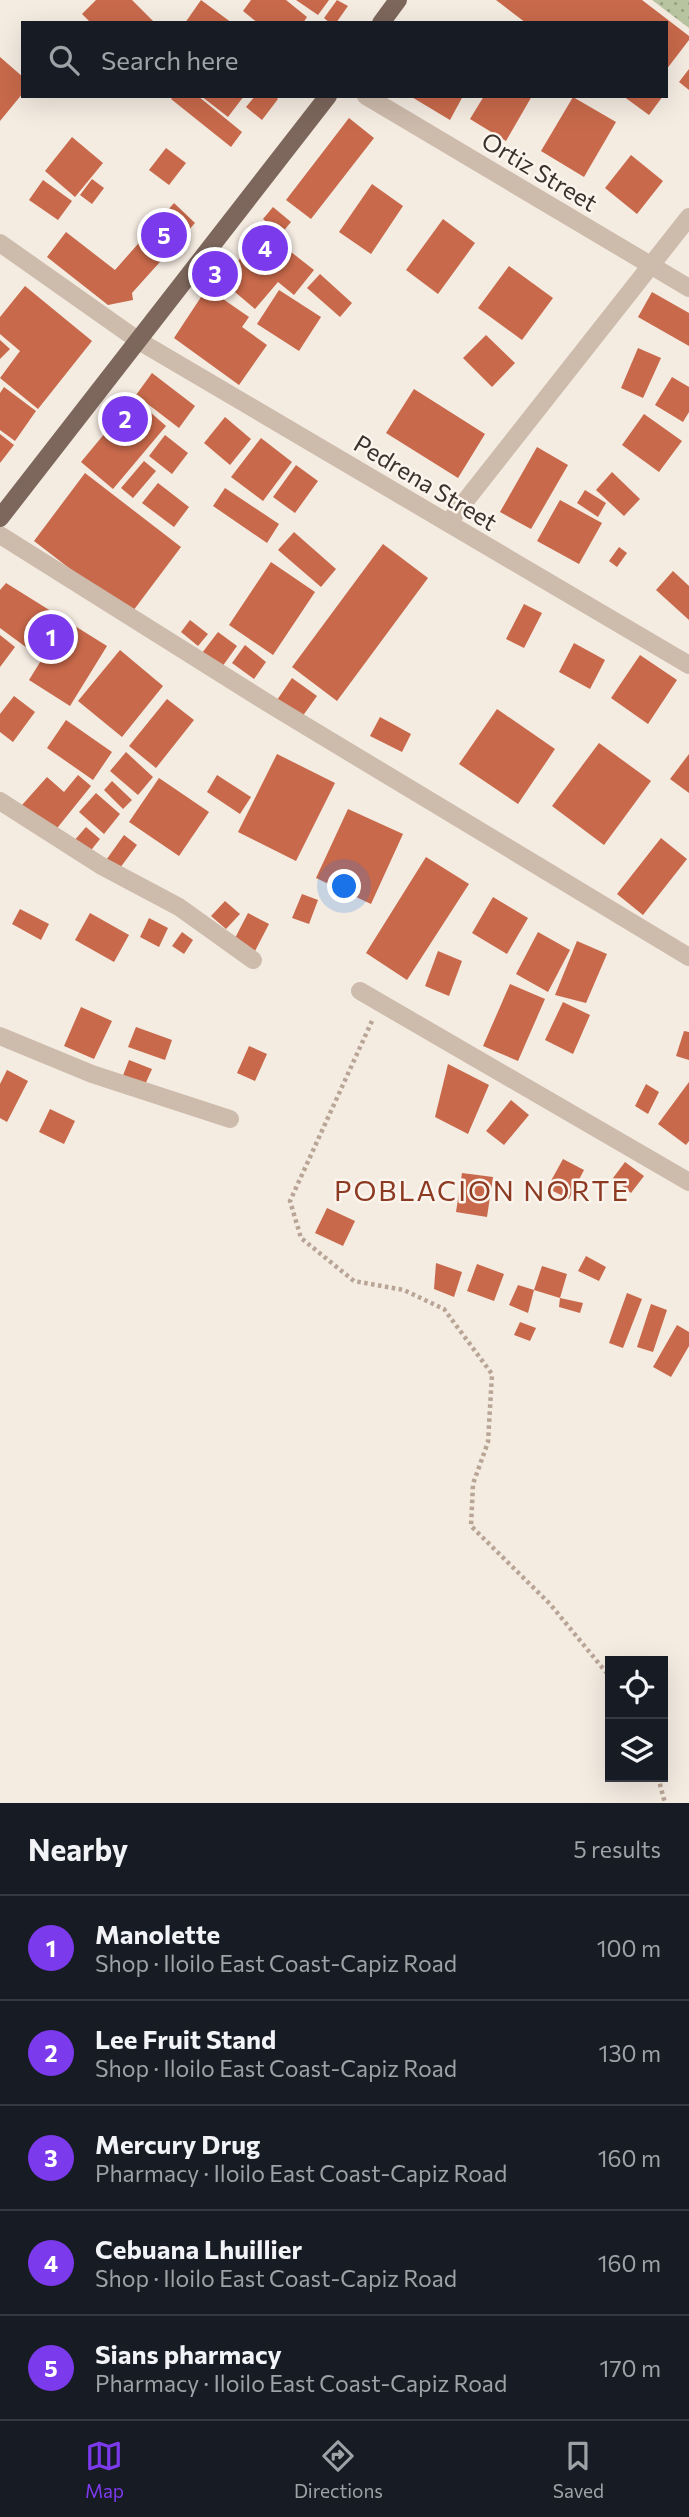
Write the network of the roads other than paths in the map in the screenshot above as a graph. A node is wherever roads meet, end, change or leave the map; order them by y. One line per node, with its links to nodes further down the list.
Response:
1 (398, 0): 2 (main road)
2 (382, 21)
3 (326, 98): 9 (main road)
4 (369, 98): 7 (street, Ortiz Street)
5 (689, 217): 7 (street)
6 (0, 243): 9 (street, Pedrena Street)
7 (651, 265): 8 (street, Ortiz Street); 11 (street)
8 (689, 288)
9 (139, 341): 10 (main road); 11 (street, Pedrena Street)
10 (0, 518)
11 (448, 523): 13 (street, Pedrena Street)
12 (0, 535): 15 (street)
13 (689, 665)
14 (0, 801): 16 (street)
15 (689, 957)
16 (253, 960)
17 (360, 991): 20 (street)
18 (0, 1036): 19 (street)
19 (230, 1119)
20 (689, 1182)

